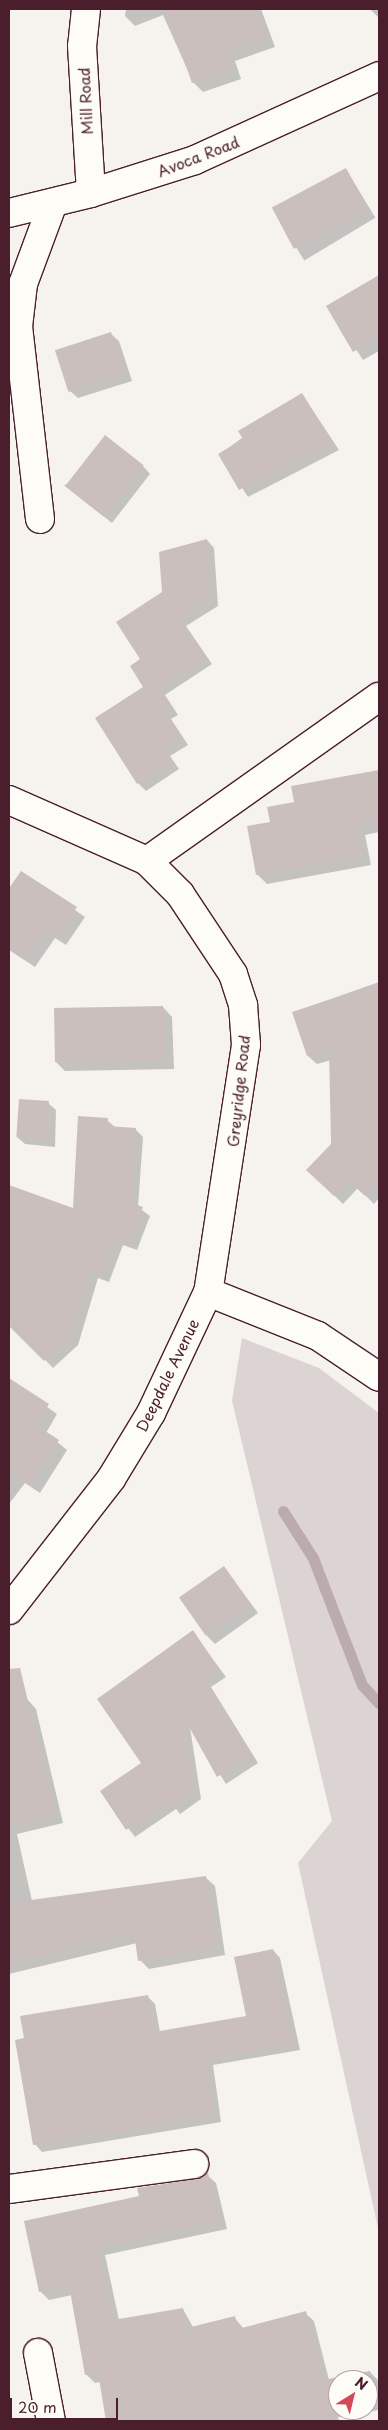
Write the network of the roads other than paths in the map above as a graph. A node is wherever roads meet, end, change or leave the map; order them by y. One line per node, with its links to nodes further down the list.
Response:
1 (86, 9): 3 (street, Mill Road)
2 (379, 76): 3 (street, Avoca Road)
3 (91, 194): 4 (street, Avoca Road)
4 (52, 203): 5 (street, Avoca Road); 6 (street)
5 (9, 213)
6 (40, 519)
7 (379, 697): 9 (street)
8 (9, 800): 9 (street, Greyridge Road)
9 (147, 861): 10 (street, Greyridge Road)
10 (208, 1292): 11 (street); 12 (street, Deepdale Avenue)
11 (379, 1377)
12 (9, 1610)
13 (194, 2164): 14 (street)
14 (9, 2189)
15 (38, 2352): 16 (street)
16 (51, 2421)

